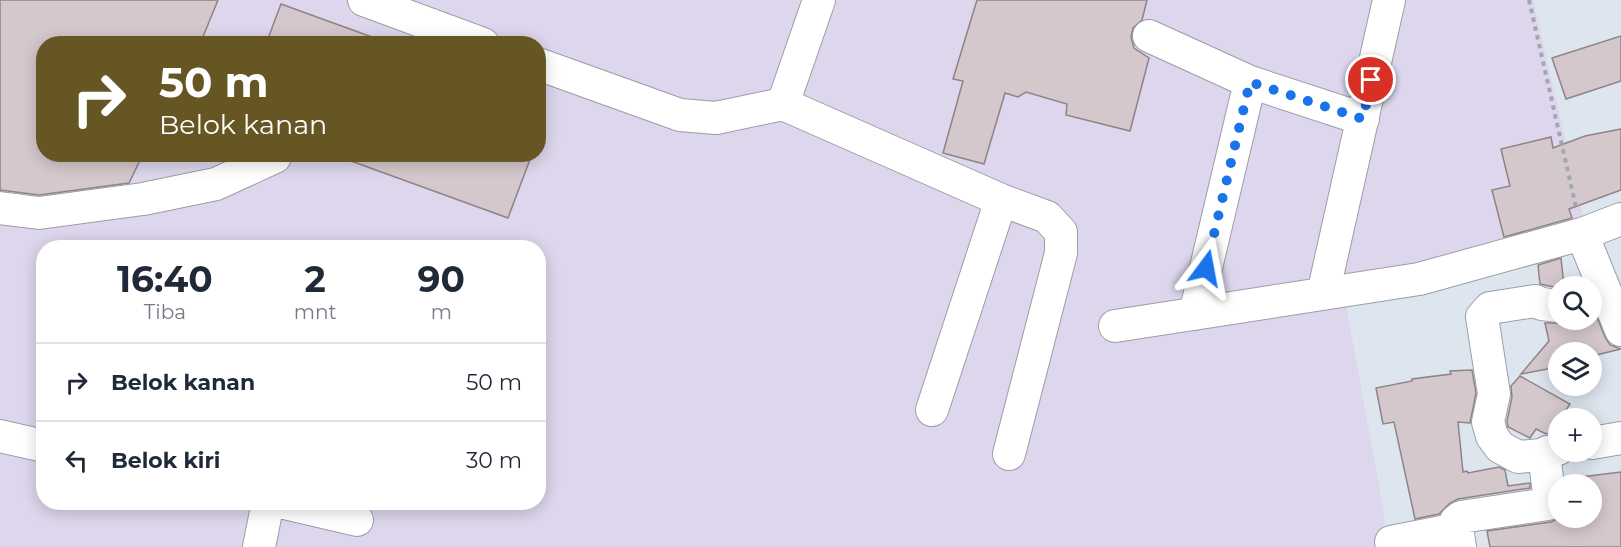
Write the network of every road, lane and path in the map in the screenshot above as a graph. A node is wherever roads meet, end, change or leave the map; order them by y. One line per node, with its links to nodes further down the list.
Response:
1 (364, 0): 5 (street)
2 (819, 0): 9 (street)
3 (1389, 0): 10 (street)
4 (1529, 0): 15 (path)
5 (461, 36)
6 (1149, 36): 8 (street)
7 (546, 67): 9 (street)
8 (1250, 82): 10 (street); 20 (street)
9 (783, 104): 12 (street)
10 (1363, 119): 17 (street)
11 (264, 162): 13 (street)
12 (1001, 200): 23 (street); 29 (street)
13 (0, 208)
14 (1621, 219): 15 (street)
15 (1582, 234): 16 (street); 17 (street)
16 (1593, 276)
17 (1323, 294): 20 (street)
18 (1602, 302): 22 (street)
19 (1548, 305): 28 (street)
20 (1195, 314): 21 (street)
21 (1115, 327)
22 (1621, 330)
23 (932, 410)
24 (0, 436): 27 (street)
25 (1621, 438): 26 (street)
26 (1602, 441)
27 (36, 444)
28 (1548, 453)
29 (1009, 454)
30 (1548, 458): 34 (street)
31 (266, 510): 36 (street)
32 (314, 510): 33 (street)
33 (357, 520)
34 (1458, 538): 35 (street)
35 (1391, 542)
36 (259, 547)

